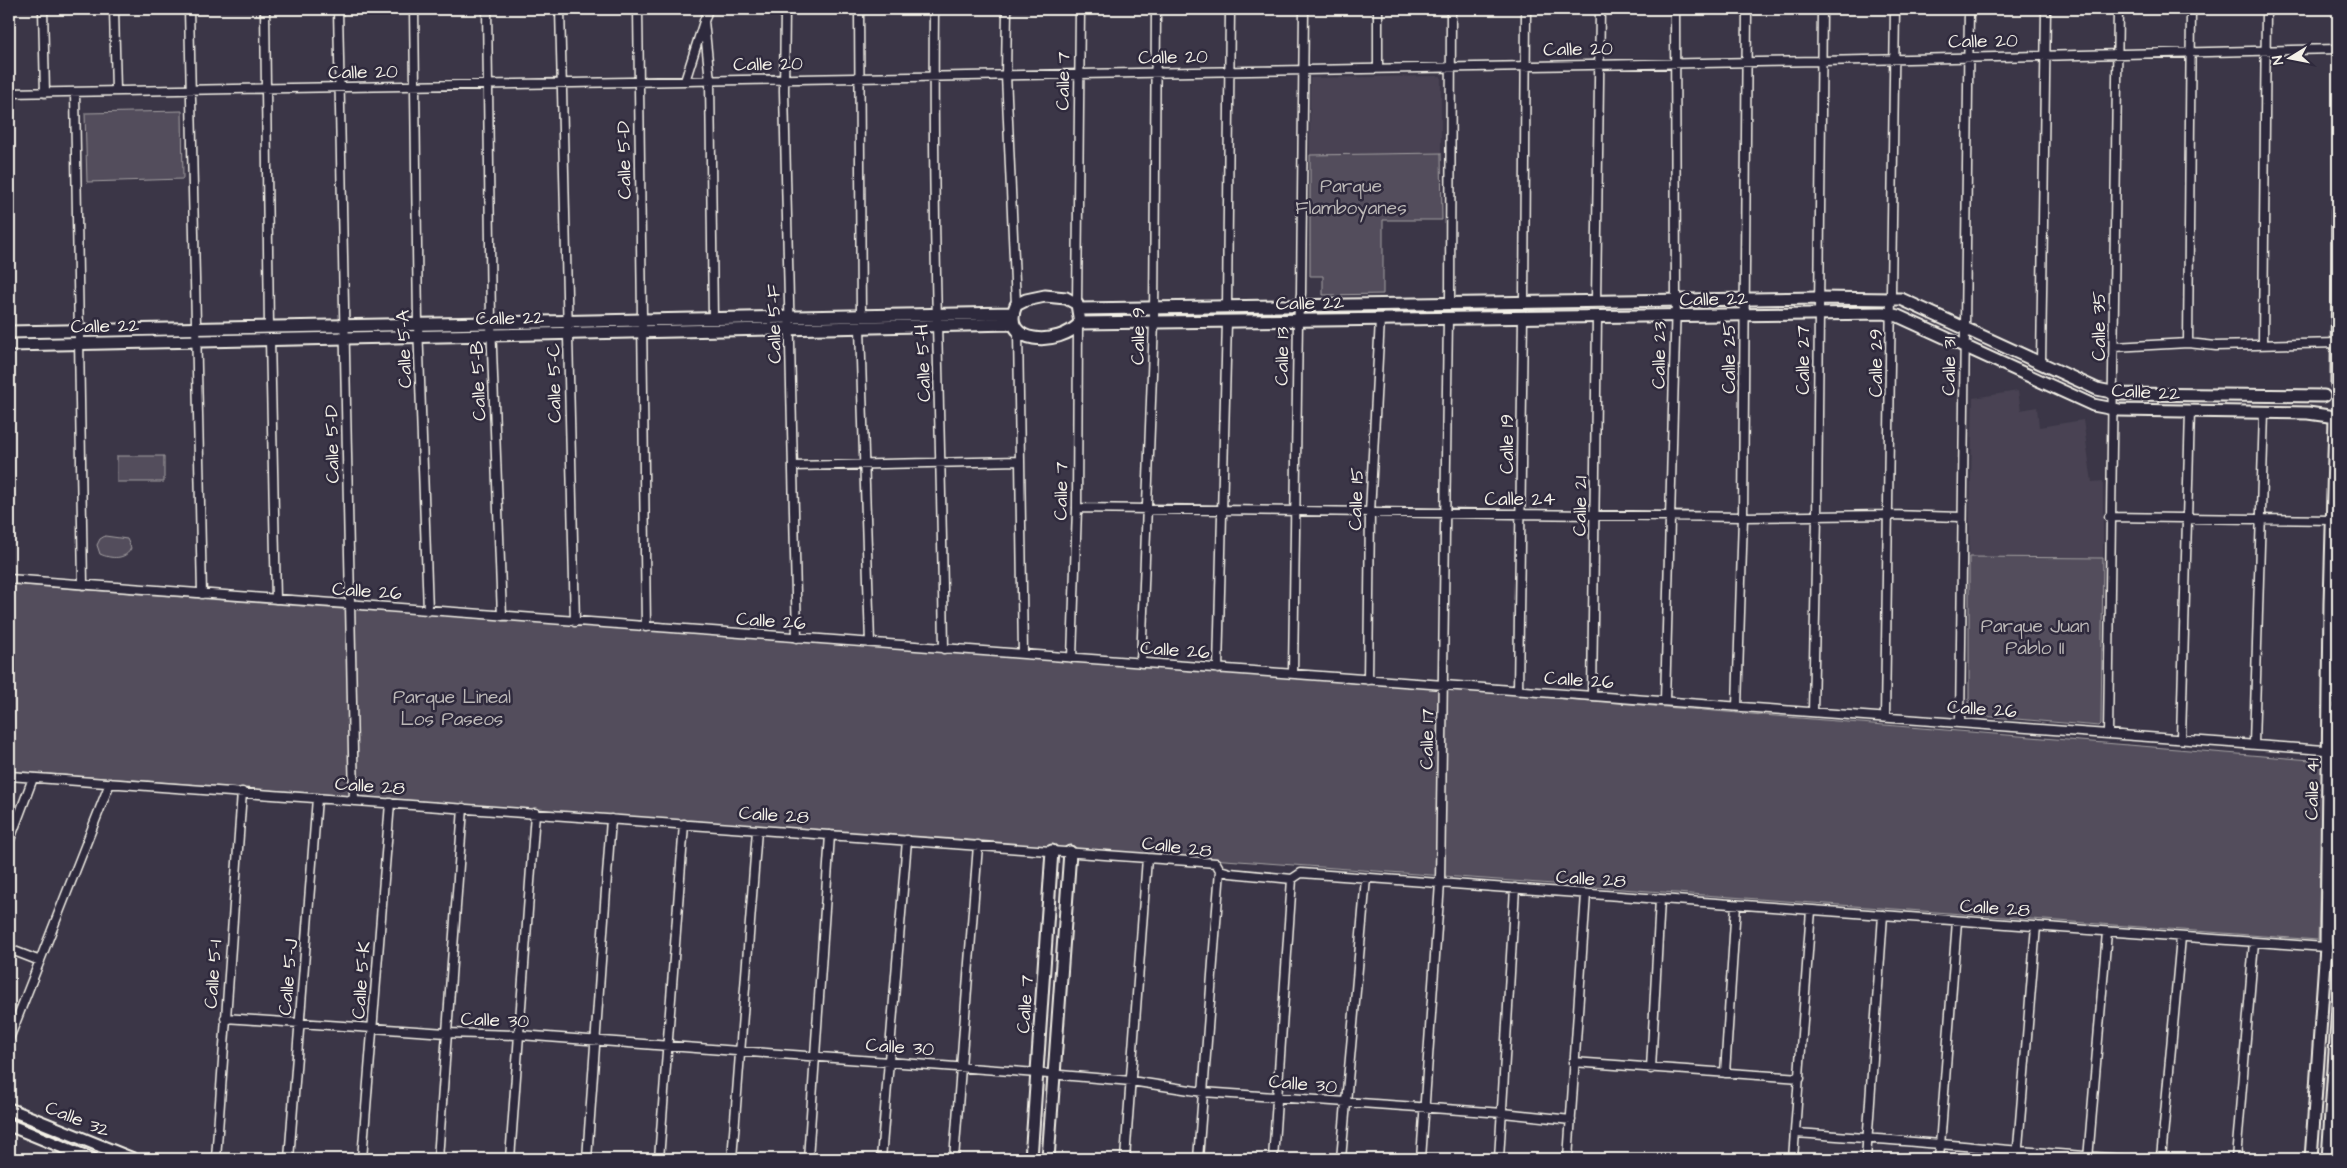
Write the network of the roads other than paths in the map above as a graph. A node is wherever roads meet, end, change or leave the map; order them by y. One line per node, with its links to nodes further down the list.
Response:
1 (43, 9): 65 (street)
2 (114, 9): 64 (street)
3 (189, 9): 63 (street)
4 (265, 9): 62 (street)
5 (338, 9): 61 (street, Calle 5-D)
6 (414, 9): 60 (street, Calle 5-A)
7 (487, 9): 59 (street, Calle 5-B)
8 (560, 9): 58 (street, Calle 5-C)
9 (638, 9): 57 (street, Calle 5-D)
10 (708, 9): 32 (street)
11 (784, 9): 54 (street, Calle 5-F)
12 (859, 9): 53 (street)
13 (934, 9): 52 (street, Calle 5-H)
14 (1007, 9): 51 (street)
15 (1080, 9): 50 (street, Calle 7)
16 (1156, 9): 49 (street, Calle 9)
17 (1230, 9): 48 (street)
18 (1304, 9): 47 (street, Calle 13)
19 (1378, 9): 46 (street)
20 (1451, 9): 45 (street)
21 (1526, 9): 44 (street)
22 (1600, 9): 43 (street)
23 (1675, 9): 42 (street, Calle 23)
24 (1747, 9): 40 (street, Calle 25)
25 (1822, 9): 41 (street, Calle 27)
26 (1895, 9): 39 (street, Calle 29)
27 (1969, 9): 38 (street, Calle 31)
28 (2046, 9): 37 (street)
29 (2118, 9): 36 (street, Calle 35)
30 (2191, 9): 35 (street)
31 (2266, 9): 34 (street)
32 (704, 21): 55 (street); 56 (street)
33 (2338, 49): 34 (street, Calle 20)
34 (2265, 51): 35 (street, Calle 20); 115 (street)
35 (2190, 52): 36 (street, Calle 20); 113 (street)
36 (2118, 54): 37 (street, Calle 20); 118 (street, Calle 35)
37 (2046, 55): 38 (street, Calle 20); 119 (street)
38 (1968, 57): 39 (street, Calle 20); 104 (street, Calle 31)
39 (1894, 58): 41 (street, Calle 20); 71 (street, Calle 29)
40 (1746, 61): 41 (street, Calle 20); 42 (street, Calle 20); 70 (street, Calle 25)
41 (1821, 61): 69 (street, Calle 27)
42 (1675, 62): 43 (street, Calle 20); 72 (street, Calle 23)
43 (1599, 64): 44 (street, Calle 20); 73 (street)
44 (1526, 66): 45 (street, Calle 20); 74 (street)
45 (1451, 67): 46 (street, Calle 20); 75 (street)
46 (1378, 68): 47 (street, Calle 20)
47 (1303, 70): 48 (street, Calle 20); 77 (street, Calle 13)
48 (1229, 71): 49 (street, Calle 20); 78 (street)
49 (1155, 73): 50 (street, Calle 20); 79 (street, Calle 9)
50 (1080, 74): 51 (street, Calle 20); 76 (street, Calle 7)
51 (1006, 76): 52 (street, Calle 20); 88 (street)
52 (933, 77): 53 (street, Calle 20); 90 (street, Calle 5-H)
53 (858, 78): 54 (street, Calle 20); 93 (street)
54 (784, 79): 56 (street, Calle 20); 96 (street, Calle 5-F)
55 (685, 81): 56 (street, Calle 20); 57 (street, Calle 20)
56 (710, 81): 87 (street)
57 (639, 82): 58 (street, Calle 20); 100 (street, Calle 5-D)
58 (561, 83): 59 (street, Calle 20); 103 (street, Calle 5-C)
59 (489, 85): 60 (street, Calle 20); 95 (street, Calle 5-B)
60 (415, 86): 61 (street, Calle 20); 97 (street, Calle 5-A)
61 (341, 87): 62 (street, Calle 20); 99 (street, Calle 5-D)
62 (266, 89): 63 (street, Calle 20); 101 (street)
63 (192, 90): 64 (street, Calle 20); 102 (street)
64 (116, 91): 66 (street, Calle 20)
65 (45, 92): 66 (street, Calle 20); 67 (street, Calle 20)
66 (75, 92): 105 (street)
67 (9, 93)
68 (2338, 210): 114 (street)
69 (1818, 298): 70 (street, Calle 22); 71 (street, Calle 22); 80 (street, Calle 27)
70 (1744, 299): 72 (street, Calle 22); 81 (street, Calle 25)
71 (1892, 299): 82 (street, Calle 29); 104 (street, Calle 22)
72 (1676, 300): 73 (street, Calle 22); 83 (street, Calle 23)
73 (1596, 301): 74 (street, Calle 22)
74 (1524, 302): 75 (street, Calle 22)
75 (1450, 304): 77 (street, Calle 22)
76 (1078, 306): 79 (street, Calle 22); 88 (street); 98 (street)
77 (1299, 306): 78 (street, Calle 22); 91 (street, Calle 13)
78 (1227, 307): 79 (street, Calle 22)
79 (1154, 308): 94 (street, Calle 9)
80 (1818, 314): 81 (street, Calle 22); 82 (street, Calle 22); 141 (street, Calle 27)
81 (1744, 315): 83 (street, Calle 22); 142 (street, Calle 25)
82 (1891, 315): 117 (street, Calle 22); 139 (street, Calle 29)
83 (1675, 316): 85 (street, Calle 22); 140 (street, Calle 23)
84 (1523, 317): 85 (street, Calle 22); 86 (street, Calle 22); 137 (street, Calle 19)
85 (1597, 317): 138 (street, Calle 21)
86 (1448, 318): 89 (street, Calle 22); 136 (street, Calle 17)
87 (713, 319): 96 (street, Calle 22); 100 (street, Calle 22)
88 (1015, 319): 90 (street, Calle 22); 98 (street); 127 (street)
89 (1380, 319): 91 (street, Calle 22); 135 (street, Calle 15)
90 (936, 320): 93 (street, Calle 22); 128 (street, Calle 5-H)
91 (1298, 320): 92 (street, Calle 22); 134 (street, Calle 13)
92 (1227, 321): 94 (street, Calle 22); 133 (street)
93 (860, 322): 96 (street, Calle 22); 129 (street)
94 (1154, 322): 98 (street, Calle 22); 132 (street, Calle 9)
95 (491, 323): 97 (street, Calle 22); 103 (street, Calle 22); 107 (street, Calle 5-B)
96 (789, 323): 100 (street, Calle 22); 130 (street, Calle 5-F)
97 (418, 324): 99 (street, Calle 22); 108 (street, Calle 5-A)
98 (1079, 324): 131 (street, Calle 7)
99 (343, 326): 101 (street, Calle 22); 109 (street, Calle 5-D)
100 (641, 326): 103 (street, Calle 22); 157 (street, Calle 5-D)
101 (269, 327): 102 (street, Calle 22)
102 (196, 328): 105 (street, Calle 22); 111 (street)
103 (567, 328): 107 (street, Calle 22); 156 (street, Calle 5-C)
104 (1965, 329): 117 (street, Calle 31); 119 (street, Calle 22)
105 (79, 331): 106 (street, Calle 22); 112 (street)
106 (9, 332)
107 (492, 335): 108 (street, Calle 22); 155 (street, Calle 5-B)
108 (418, 336): 109 (street, Calle 22); 154 (street, Calle 5-A)
109 (344, 338): 110 (street, Calle 22); 153 (street, Calle 5-D)
110 (270, 340): 111 (street, Calle 22); 151 (street)
111 (195, 341): 112 (street, Calle 22); 150 (street)
112 (79, 343): 116 (street, Calle 22); 149 (street)
113 (2188, 343): 115 (street); 118 (street)
114 (2337, 343): 115 (street); 120 (street)
115 (2263, 344)
116 (9, 345)
117 (1964, 347): 123 (street, Calle 22); 143 (street, Calle 31)
118 (2114, 347): 121 (street, Calle 35)
119 (2041, 364): 121 (street, Calle 22)
120 (2337, 385): 122 (street)
121 (2112, 393): 122 (street, Calle 22); 123 (street, Calle 35)
122 (2324, 396): 126 (street, Calle 41)
123 (2112, 408): 124 (street, Calle 22); 144 (street, Calle 35)
124 (2190, 411): 125 (street, Calle 22); 145 (street)
125 (2264, 412): 126 (street, Calle 22); 146 (street)
126 (2334, 418): 147 (street, Calle 41)
127 (1019, 461): 128 (street); 161 (street)
128 (941, 463): 129 (street); 160 (street, Calle 5-H)
129 (865, 464): 130 (street); 159 (street)
130 (793, 466): 158 (street, Calle 5-F)
131 (1077, 508): 132 (street, Calle 24); 162 (street, Calle 7)
132 (1148, 509): 133 (street, Calle 24); 163 (street, Calle 9)
133 (1222, 509): 134 (street, Calle 24); 164 (street)
134 (1295, 511): 135 (street, Calle 24); 165 (street, Calle 13)
135 (1370, 513): 136 (street, Calle 24); 166 (street, Calle 15)
136 (1446, 514): 137 (street, Calle 24); 167 (street, Calle 17)
137 (1521, 514): 138 (street, Calle 24); 168 (street, Calle 19)
138 (1595, 515): 140 (street, Calle 24); 169 (street, Calle 21)
139 (1890, 515): 141 (street, Calle 24); 143 (street, Calle 24); 173 (street, Calle 29)
140 (1670, 516): 142 (street, Calle 24); 170 (street, Calle 23)
141 (1817, 516): 142 (street, Calle 24); 172 (street, Calle 27)
142 (1742, 517): 171 (street, Calle 25)
143 (1962, 517): 174 (street, Calle 31)
144 (2109, 517): 145 (street); 175 (street, Calle 35)
145 (2186, 518): 146 (street); 176 (street)
146 (2260, 519): 147 (street); 177 (street)
147 (2332, 520): 152 (street, Calle 41)
148 (9, 579): 149 (street, Calle 26)
149 (83, 585): 150 (street, Calle 26)
150 (202, 594): 151 (street, Calle 26)
151 (276, 599): 153 (street, Calle 26)
152 (2334, 604): 178 (street, Calle 41)
153 (350, 605): 154 (street, Calle 26); 184 (street, Calle 5-D)
154 (428, 611): 155 (street, Calle 26)
155 (502, 616): 156 (street, Calle 26)
156 (575, 622): 157 (street, Calle 26)
157 (646, 627): 158 (street, Calle 26)
158 (797, 638): 159 (street, Calle 26)
159 (870, 643): 160 (street, Calle 26)
160 (944, 649): 161 (street, Calle 26)
161 (1023, 654): 162 (street, Calle 26)
162 (1072, 658): 163 (street, Calle 26)
163 (1141, 663): 164 (street, Calle 26)
164 (1218, 669): 165 (street, Calle 26)
165 (1293, 674): 166 (street, Calle 26)
166 (1368, 680): 167 (street, Calle 26)
167 (1443, 685): 168 (street, Calle 26); 201 (street, Calle 17)
168 (1518, 691): 169 (street, Calle 26)
169 (1592, 696): 170 (street, Calle 26)
170 (1665, 701): 171 (street, Calle 26)
171 (1737, 707): 172 (street, Calle 26)
172 (1812, 712): 173 (street, Calle 26)
173 (1885, 718): 174 (street, Calle 26)
174 (1960, 723): 175 (street, Calle 26)
175 (2108, 734): 176 (street, Calle 26)
176 (2181, 739): 177 (street, Calle 26)
177 (2254, 744): 178 (street, Calle 26)
178 (2334, 750): 213 (street, Calle 41)
179 (9, 776): 180 (street, Calle 28)
180 (34, 778): 181 (street, Calle 28); 193 (street)
181 (110, 783): 182 (street, Calle 28); 216 (street)
182 (242, 792): 183 (street, Calle 28); 218 (street, Calle 5-I)
183 (317, 798): 184 (street, Calle 28); 219 (street, Calle 5-J)
184 (354, 800): 185 (street, Calle 28)
185 (390, 803): 186 (street, Calle 28); 220 (street, Calle 5-K)
186 (463, 808): 187 (street, Calle 28); 221 (street)
187 (535, 814): 188 (street, Calle 28); 222 (street)
188 (611, 819): 189 (street, Calle 28); 224 (street)
189 (684, 824): 190 (street, Calle 28); 225 (street)
190 (757, 830): 191 (street, Calle 28); 226 (street)
191 (830, 835): 192 (street, Calle 28); 227 (street)
192 (906, 840): 194 (street, Calle 28); 228 (street)
193 (9, 842)
194 (978, 845): 195 (street, Calle 28); 230 (street)
195 (1052, 851): 196 (street, Calle 28); 232 (street, Calle 7)
196 (1070, 852): 197 (street, Calle 28); 234 (street, Calle 7)
197 (1147, 858): 198 (street, Calle 28); 236 (street)
198 (1220, 870): 199 (street, Calle 28); 237 (street)
199 (1292, 878): 200 (street, Calle 28); 238 (street)
200 (1366, 878): 201 (street, Calle 28); 239 (street)
201 (1440, 883): 202 (street, Calle 28); 240 (street, Calle 17)
202 (1515, 888): 203 (street, Calle 28); 242 (street)
203 (1586, 894): 204 (street, Calle 28); 229 (street)
204 (1660, 899): 205 (street, Calle 28); 231 (street)
205 (1736, 905): 206 (street, Calle 28); 233 (street)
206 (1811, 910): 207 (street, Calle 28); 235 (street)
207 (1883, 915): 208 (street, Calle 28); 246 (street)
208 (1957, 921): 209 (street, Calle 28); 247 (street)
209 (2036, 926): 210 (street, Calle 28); 248 (street)
210 (2107, 932): 211 (street, Calle 28); 249 (street)
211 (2181, 937): 212 (street, Calle 28); 276 (street)
212 (2254, 942): 213 (street, Calle 28); 277 (street)
213 (2326, 948): 214 (street, Calle 28); 278 (street, Calle 41)
214 (2338, 948)
215 (9, 949): 216 (street)
216 (40, 961): 223 (street)
217 (2338, 1007): 279 (street)
218 (225, 1018): 219 (street, Calle 30); 252 (street, Calle 5-I)
219 (299, 1023): 220 (street, Calle 30); 253 (street, Calle 5-J)
220 (372, 1028): 221 (street, Calle 30); 254 (street, Calle 5-K)
221 (446, 1033): 222 (street, Calle 30); 255 (street)
222 (520, 1035): 224 (street, Calle 30); 256 (street)
223 (9, 1039)
224 (596, 1040): 225 (street, Calle 30); 257 (street)
225 (668, 1046): 226 (street, Calle 30); 258 (street)
226 (739, 1051): 227 (street, Calle 30); 259 (street)
227 (815, 1056): 228 (street, Calle 30); 260 (street)
228 (888, 1062): 230 (street, Calle 30); 261 (street)
229 (1573, 1062): 231 (street); 243 (street)
230 (960, 1067): 232 (street, Calle 30); 262 (street)
231 (1651, 1068): 233 (street)
232 (1037, 1072): 234 (street, Calle 30); 263 (street, Calle 7)
233 (1725, 1073): 235 (street)
234 (1054, 1076): 236 (street, Calle 30); 264 (street, Calle 7)
235 (1800, 1078): 245 (street)
236 (1131, 1081): 237 (street, Calle 30); 265 (street)
237 (1203, 1092): 238 (street, Calle 30); 266 (street)
238 (1278, 1096): 239 (street, Calle 30); 267 (street)
239 (1345, 1103): 240 (street, Calle 30); 268 (street)
240 (1425, 1108): 242 (street, Calle 30); 269 (street, Calle 17)
241 (9, 1109): 251 (street, Calle 32)
242 (1502, 1113): 243 (street, Calle 30); 270 (street)
243 (1571, 1120): 271 (street)
244 (9, 1125): 250 (street, Calle 32)
245 (1795, 1134): 246 (street); 272 (street)
246 (1868, 1138): 247 (street); 273 (street)
247 (1940, 1143): 248 (street); 274 (street)
248 (2017, 1156): 249 (street)
249 (2088, 1158): 275 (street)
250 (92, 1159)
251 (133, 1159)
252 (216, 1159)
253 (288, 1159)
254 (362, 1159)
255 (438, 1159)
256 (510, 1159)
257 (587, 1159)
258 (659, 1159)
259 (732, 1159)
260 (808, 1159)
261 (881, 1159)
262 (954, 1159)
263 (1031, 1159)
264 (1048, 1159)
265 (1125, 1159)
266 (1198, 1159)
267 (1273, 1159)
268 (1341, 1159)
269 (1421, 1159)
270 (1499, 1159)
271 (1568, 1159)
272 (1794, 1159)
273 (1866, 1159)
274 (1939, 1159)
275 (2122, 1159)
276 (2161, 1159)
277 (2236, 1159)
278 (2311, 1159)
279 (2328, 1159)

